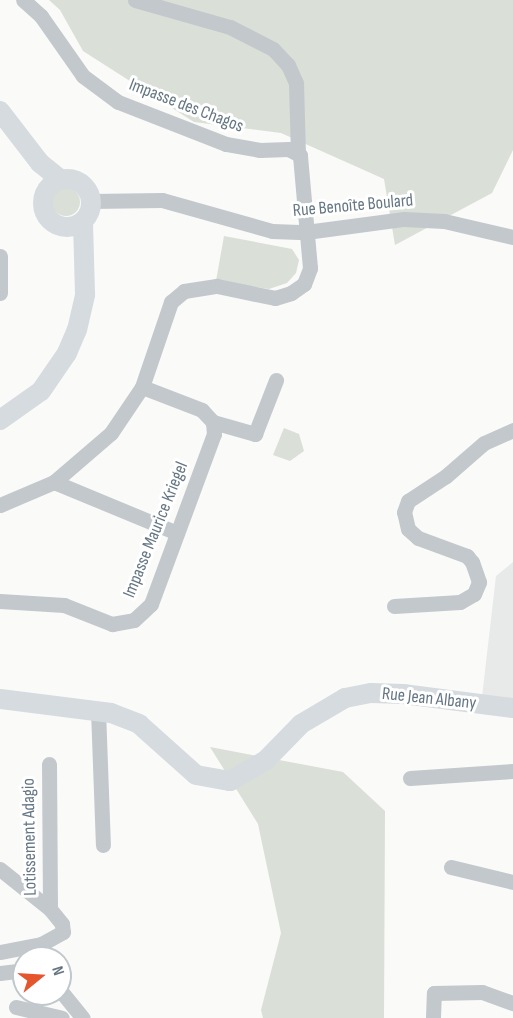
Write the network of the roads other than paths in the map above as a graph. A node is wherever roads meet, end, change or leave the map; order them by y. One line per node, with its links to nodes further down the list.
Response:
1 (23, 0): 4 (street, Impasse des Chagos)
2 (135, 0): 4 (street)
3 (0, 111): 5 (main road)
4 (298, 154): 8 (street)
5 (55, 183): 6 (main road); 7 (main road)
6 (91, 201): 7 (main road); 8 (street, Rue Benoîte Boulard)
7 (76, 224): 14 (main road)
8 (306, 232): 9 (street, Rue Benoîte Boulard); 13 (street)
9 (513, 237)
10 (0, 256): 11 (street)
11 (0, 293)
12 (276, 380): 15 (street)
13 (142, 387): 15 (street); 17 (street)
14 (0, 420)
15 (213, 422): 19 (street, Impasse Maurice Kriegel)
16 (513, 430): 21 (street)
17 (54, 482): 18 (street); 19 (street)
18 (0, 505)
19 (177, 532): 20 (street, Impasse Maurice Kriegel)
20 (0, 600)
21 (394, 606)
22 (0, 699): 24 (main road, Rue Jean Albany)
23 (513, 708): 24 (main road, Rue Jean Albany)
24 (98, 710): 28 (street)
25 (49, 764): 32 (street, Lotissement Adagio)
26 (513, 771): 27 (street)
27 (410, 778)
28 (103, 845)
29 (451, 867): 31 (street)
30 (0, 869): 32 (street)
31 (513, 882)
32 (50, 909): 33 (street)
33 (0, 952)
34 (513, 1003): 37 (street)
35 (16, 1007): 36 (street)
36 (62, 1018)
37 (434, 1018)

